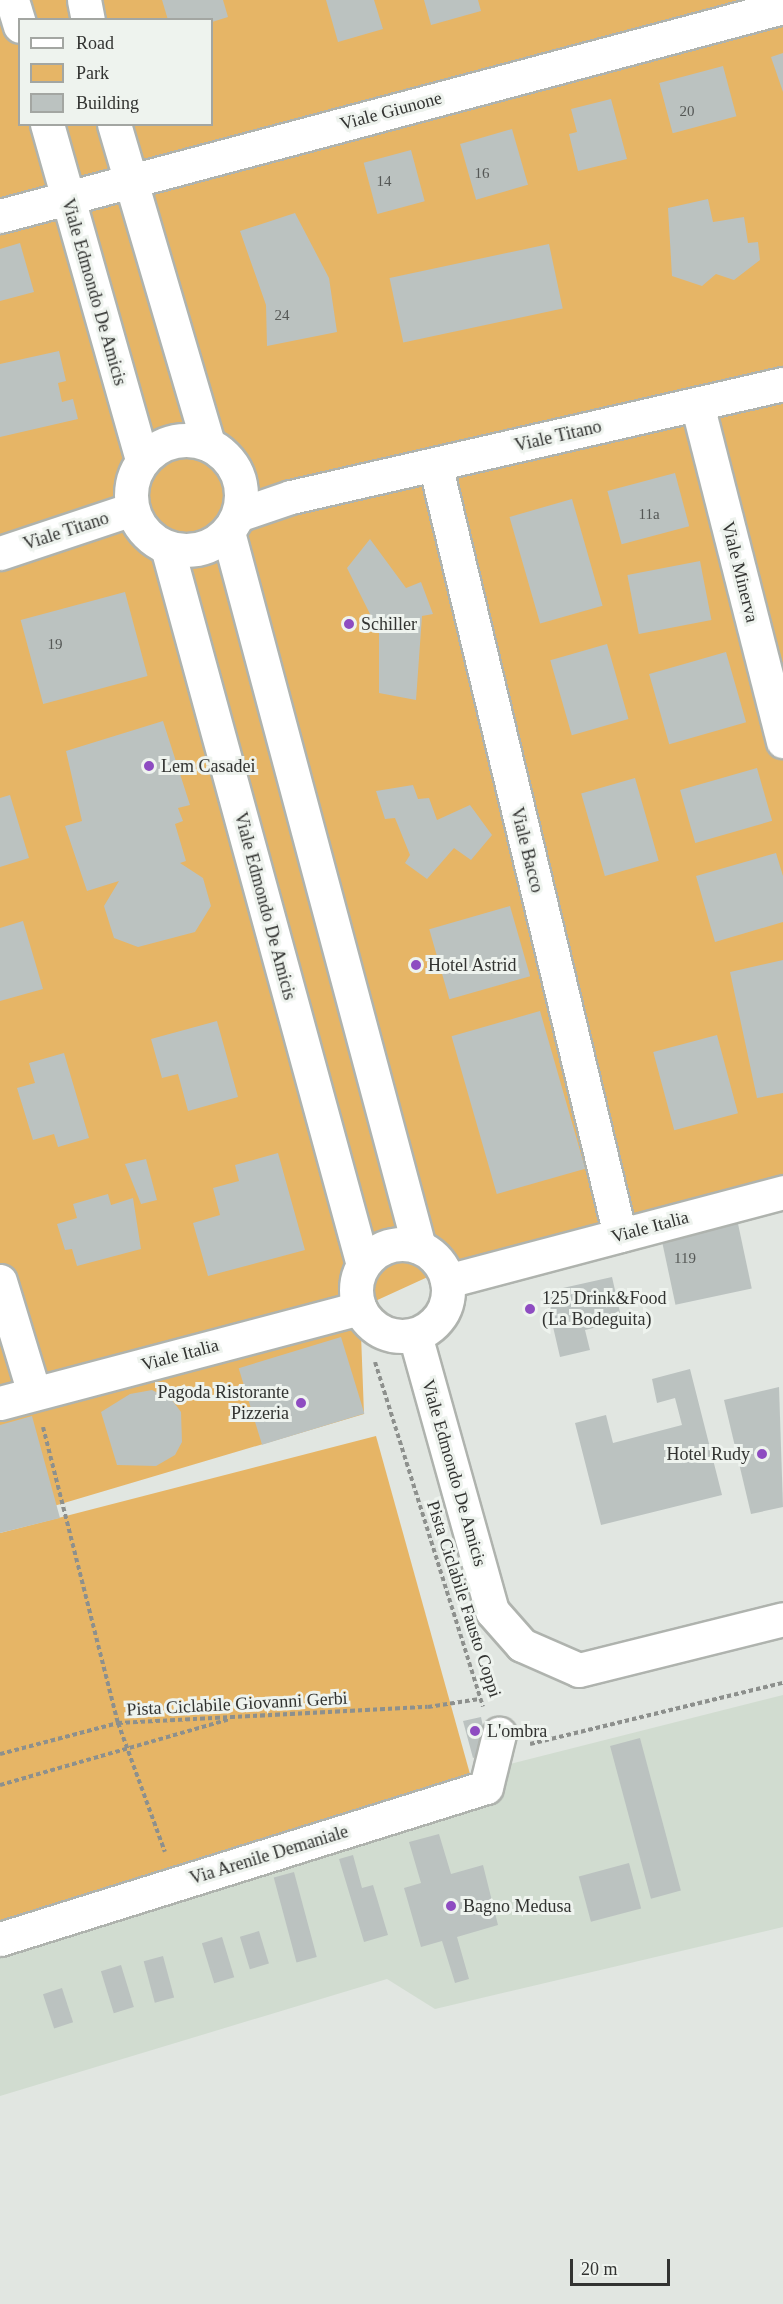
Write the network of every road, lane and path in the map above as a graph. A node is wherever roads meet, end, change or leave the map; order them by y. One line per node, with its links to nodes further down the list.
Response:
1 (12, 0): 5 (street)
2 (84, 0): 4 (street)
3 (783, 6): 8 (street, Viale Giunone)
4 (88, 18)
5 (18, 20)
6 (48, 126): 9 (street, Viale Edmondo De Amicis)
7 (114, 126): 8 (street)
8 (128, 182): 9 (street, Viale Giunone); 13 (street)
9 (67, 196): 10 (street, Viale Giunone); 14 (street, Viale Edmondo De Amicis)
10 (0, 216)
11 (783, 384): 12 (street, Viale Titano)
12 (697, 404): 15 (street, Viale Titano); 21 (street, Viale Minerva)
13 (220, 454): 14 (street); 16 (street, Viale Titano); 18 (street)
14 (142, 460): 17 (street)
15 (435, 464): 16 (street, Viale Titano); 23 (street, Viale Bacco)
16 (332, 488): 18 (street, Viale Titano)
17 (132, 509): 19 (street); 20 (street, Viale Titano)
18 (233, 524): 19 (street); 24 (street)
19 (167, 547): 25 (street, Viale Edmondo De Amicis)
20 (0, 553)
21 (783, 741)
22 (783, 1192): 23 (street, Viale Italia)
23 (620, 1235): 27 (street, Viale Italia)
24 (419, 1247): 25 (street); 27 (street)
25 (363, 1265): 28 (street)
26 (0, 1281): 31 (street)
27 (447, 1281): 29 (street)
28 (360, 1308): 29 (street); 31 (street, Viale Italia)
29 (415, 1335): 33 (street, Viale Edmondo De Amicis)
30 (375, 1362): 35 (path, Pista Ciclabile Fausto Coppi)
31 (34, 1393): 32 (street, Viale Italia); 37 (path)
32 (0, 1403)
33 (783, 1619)
34 (783, 1683): 38 (path)
35 (479, 1699): 36 (path, Pista Ciclabile Giovanni Gerbi); 38 (path, Pista Ciclabile Fausto Coppi)
36 (237, 1717): 37 (path, Pista Ciclabile Giovanni Gerbi); 39 (path)
37 (118, 1723): 39 (path); 40 (path, Pista Ciclabile Giovanni Gerbi)
38 (499, 1734): 42 (street, Via Arenile Demaniale)
39 (131, 1748): 41 (path); 42 (path)
40 (0, 1754)
41 (0, 1785)
42 (175, 1884): 43 (street, Via Arenile Demaniale)
43 (0, 1939)

